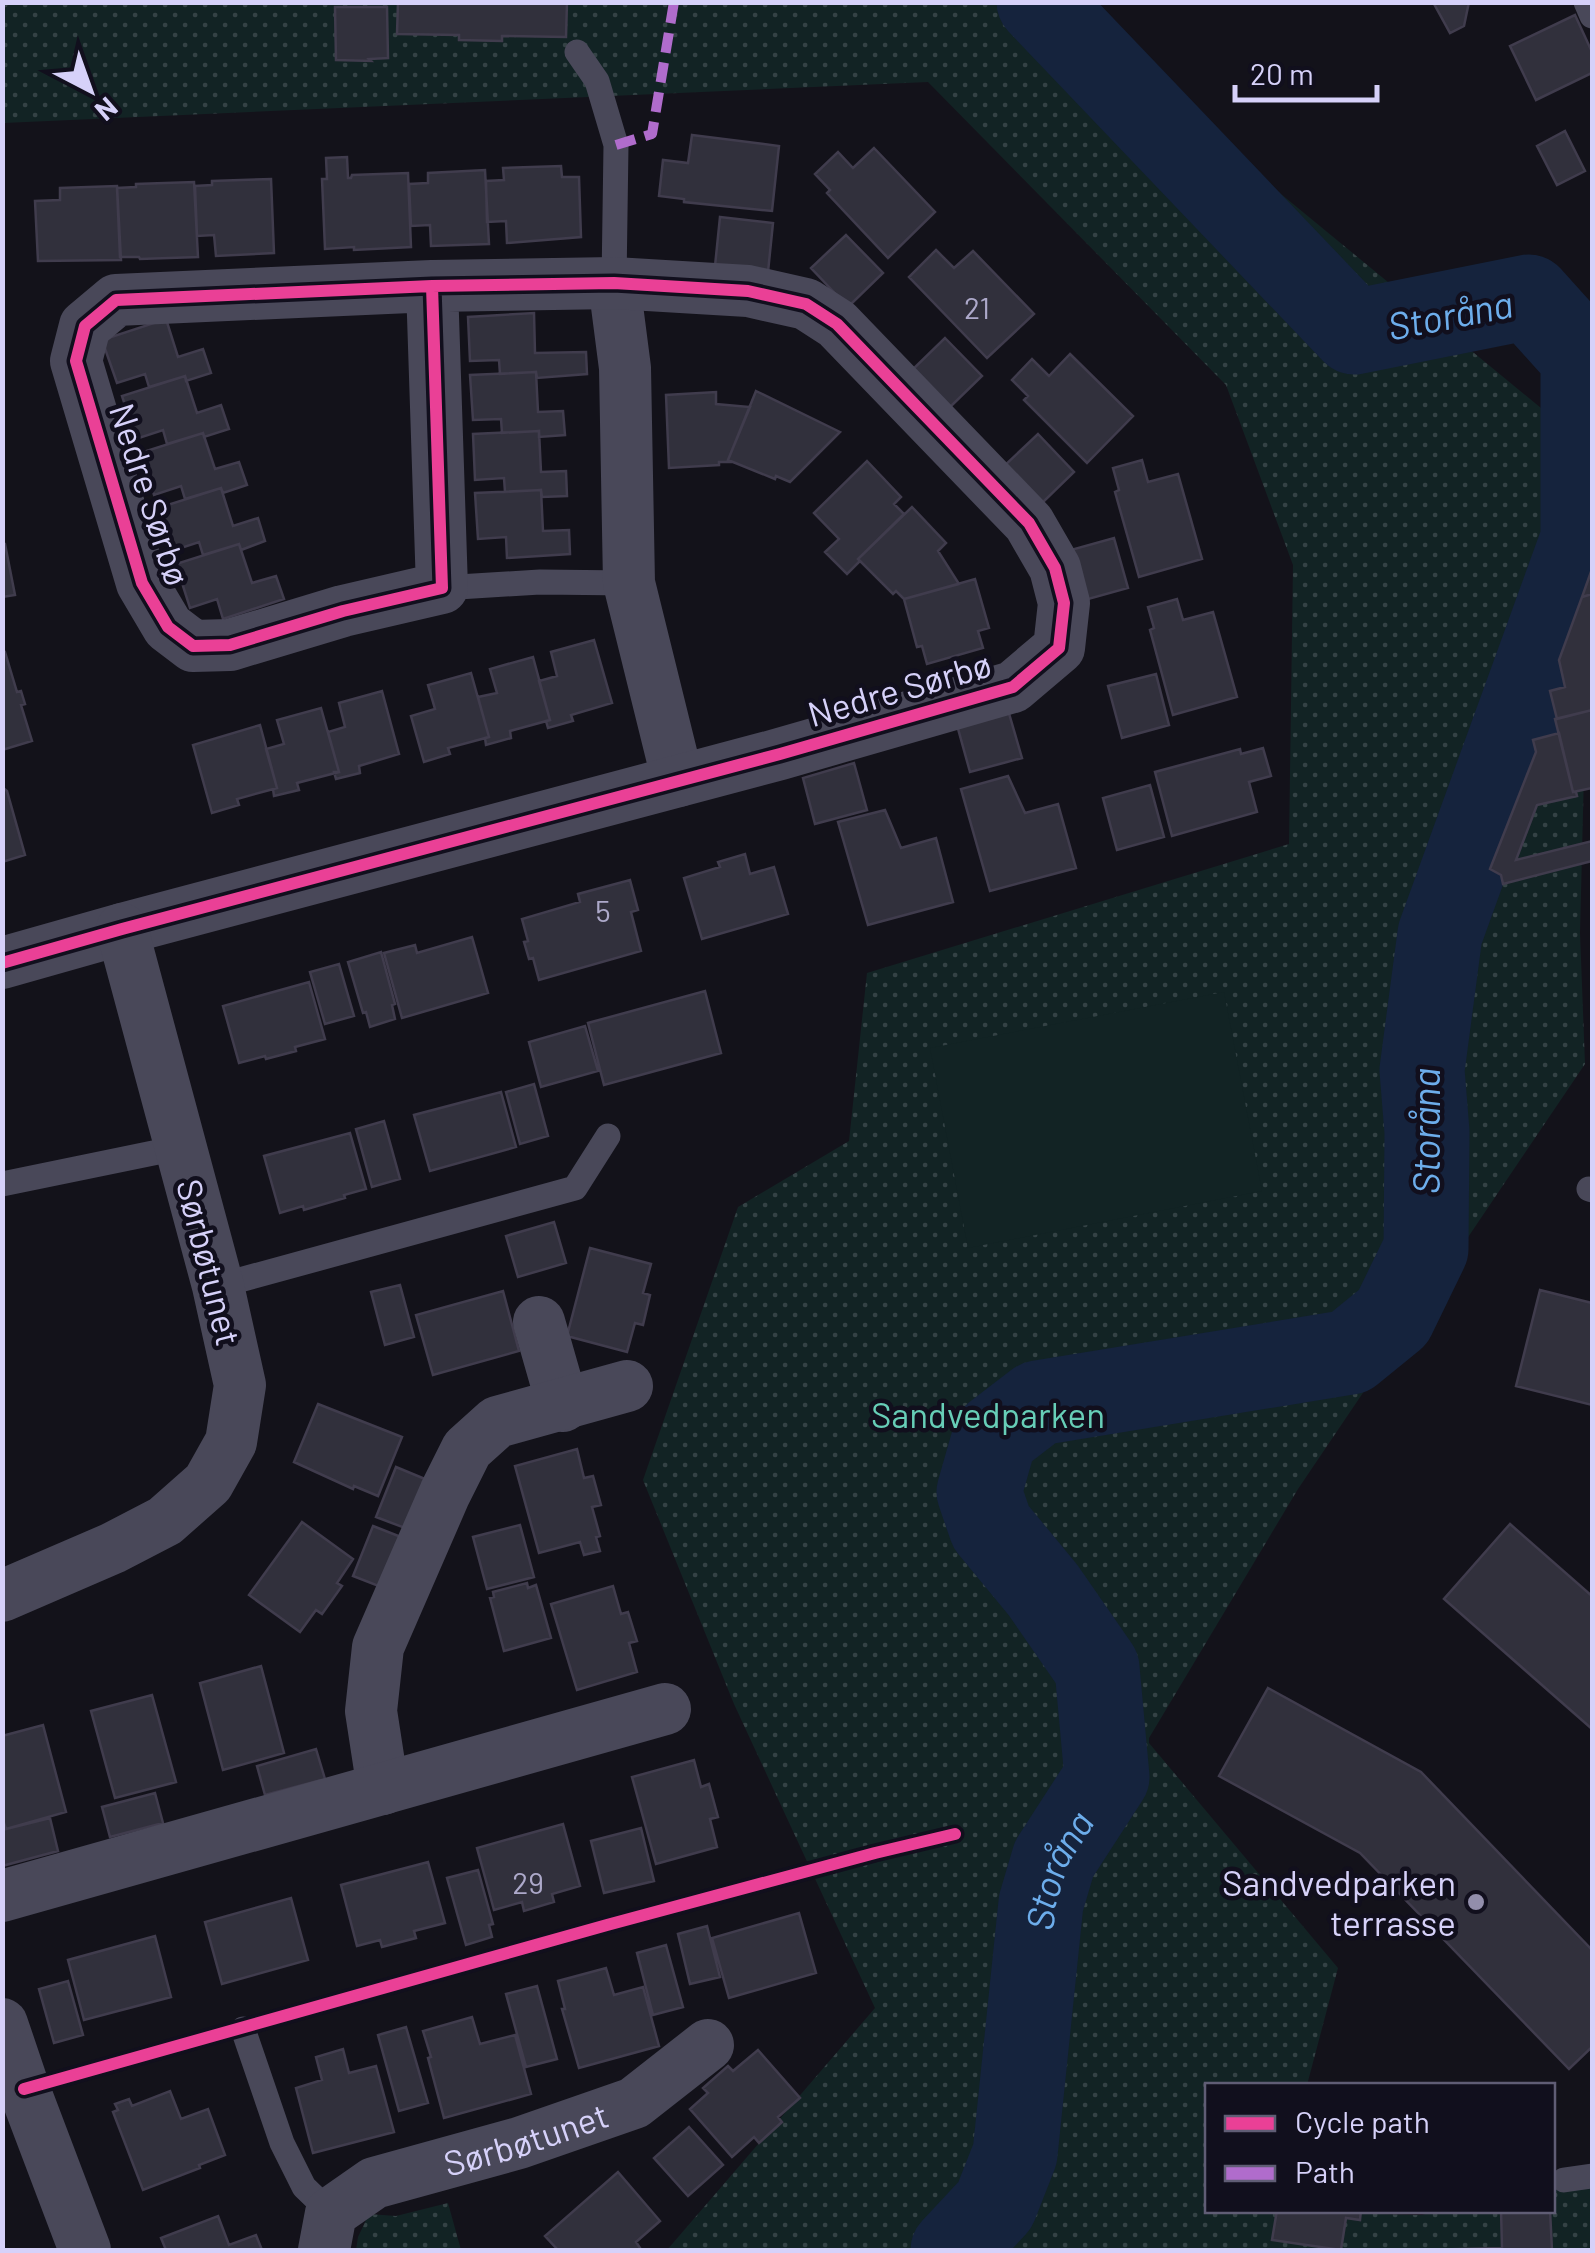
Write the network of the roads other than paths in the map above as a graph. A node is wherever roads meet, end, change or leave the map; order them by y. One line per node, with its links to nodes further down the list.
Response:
1 (1586, 2): 2 (lane)
2 (1592, 16)
3 (577, 52): 4 (lane)
4 (614, 283): 5 (street, Nedre Sørbø); 6 (street); 8 (street, Nedre Sørbø)
5 (432, 286): 7 (street); 7 (street, Nedre Sørbø)
6 (629, 583): 7 (lane); 8 (street)
7 (442, 588)
8 (678, 781): 9 (street, Nedre Sørbø)
9 (122, 929): 10 (street); 12 (street, Sørbøtunet)
10 (2, 964)
11 (608, 1136): 14 (lane)
12 (179, 1145): 13 (lane); 14 (street, Sørbøtunet)
13 (2, 1184)
14 (218, 1286): 18 (street, Sørbøtunet)
15 (538, 1322): 17 (street)
16 (627, 1386): 17 (street)
17 (563, 1406): 20 (street)
18 (2, 1596)
19 (665, 1709): 20 (street)
20 (383, 1790): 21 (street)
21 (2, 1896)
22 (2, 2024): 28 (street)
23 (243, 2029): 27 (lane, Sørbøtunet)
24 (708, 2045): 27 (street, Sørbøtunet)
25 (1592, 2176): 26 (lane)
26 (1564, 2180)
27 (328, 2232)
28 (85, 2250)

